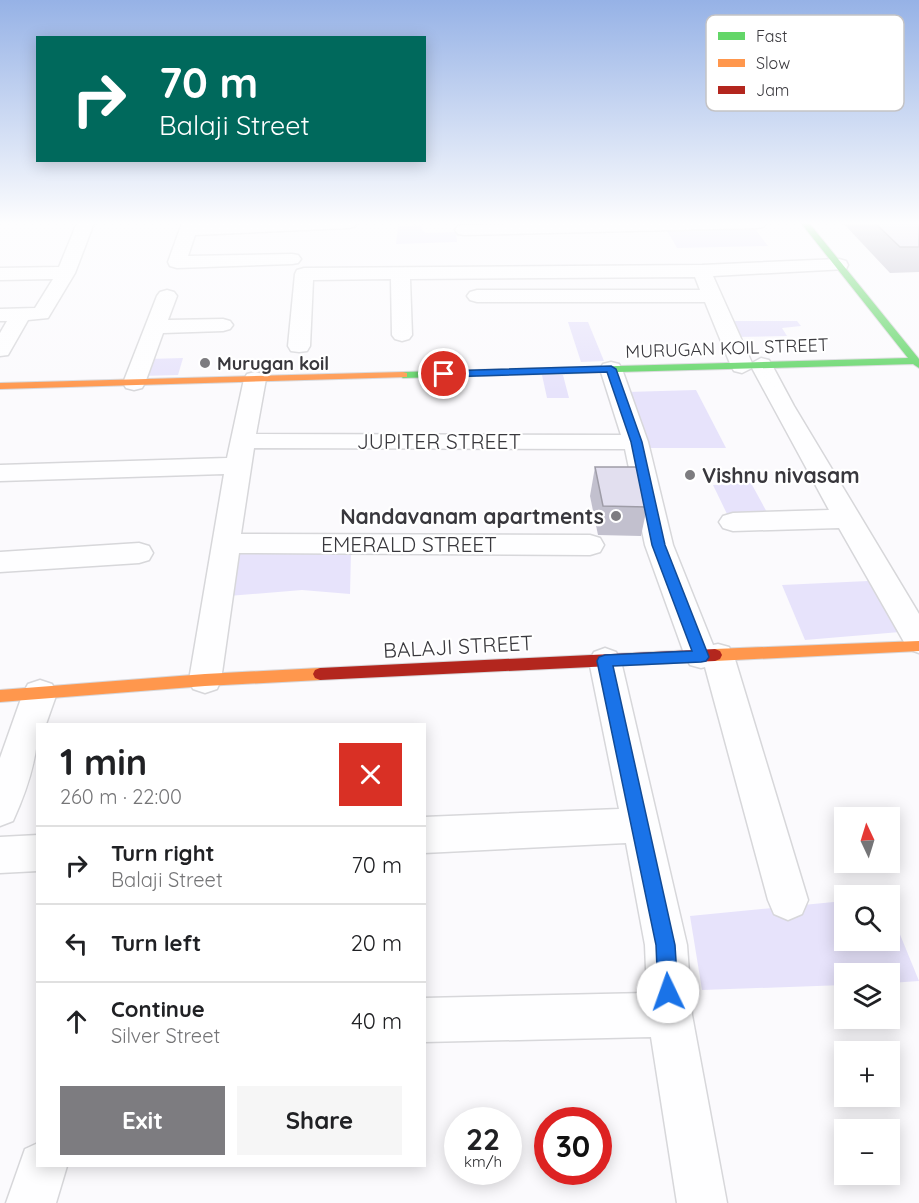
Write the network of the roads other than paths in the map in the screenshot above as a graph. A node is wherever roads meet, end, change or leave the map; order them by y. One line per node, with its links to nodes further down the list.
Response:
1 (62, 279): 10 (street)
2 (304, 279): 14 (street)
3 (400, 279): 13 (street)
4 (705, 279): 8 (street)
5 (850, 279): 16 (street)
6 (167, 296): 12 (street)
7 (477, 296): 8 (street)
8 (712, 296): 17 (street)
9 (0, 315): 10 (street)
10 (21, 315): 15 (street)
11 (223, 325): 12 (street)
12 (156, 327): 20 (street)
13 (402, 335)
14 (299, 346)
15 (0, 350)
16 (918, 363): 17 (street, MURUGAN KOIL STREET)
17 (752, 365): 18 (street, MURUGAN KOIL STREET); 25 (street)
18 (611, 369): 19 (street, MURUGAN KOIL STREET); 22 (street)
19 (255, 379): 20 (street, MURUGAN KOIL STREET); 23 (street)
20 (134, 383): 21 (street, MURUGAN KOIL STREET)
21 (0, 386)
22 (636, 442): 23 (street, JUPITER STREET); 33 (street)
23 (240, 453): 24 (street, JUPITER STREET); 27 (street)
24 (0, 473)
25 (847, 519): 26 (street); 31 (street)
26 (733, 522)
27 (228, 543): 28 (street, EMERALD STREET); 35 (street)
28 (590, 545)
29 (139, 553): 30 (street)
30 (0, 562)
31 (919, 641)
32 (919, 646): 33 (street, BALAJI STREET)
33 (710, 656): 34 (street, BALAJI STREET); 43 (street)
34 (605, 661): 35 (street, BALAJI STREET); 39 (street)
35 (205, 680): 36 (street, BALAJI STREET)
36 (40, 693): 37 (street, BALAJI STREET); 38 (street)
37 (0, 696)
38 (0, 809)
39 (641, 825): 40 (street); 44 (street)
40 (426, 836)
41 (36, 853): 42 (street)
42 (0, 855)
43 (788, 900)
44 (670, 1015): 45 (street); 48 (street)
45 (426, 1020)
46 (42, 1167): 47 (street)
47 (31, 1203)
48 (702, 1203)

